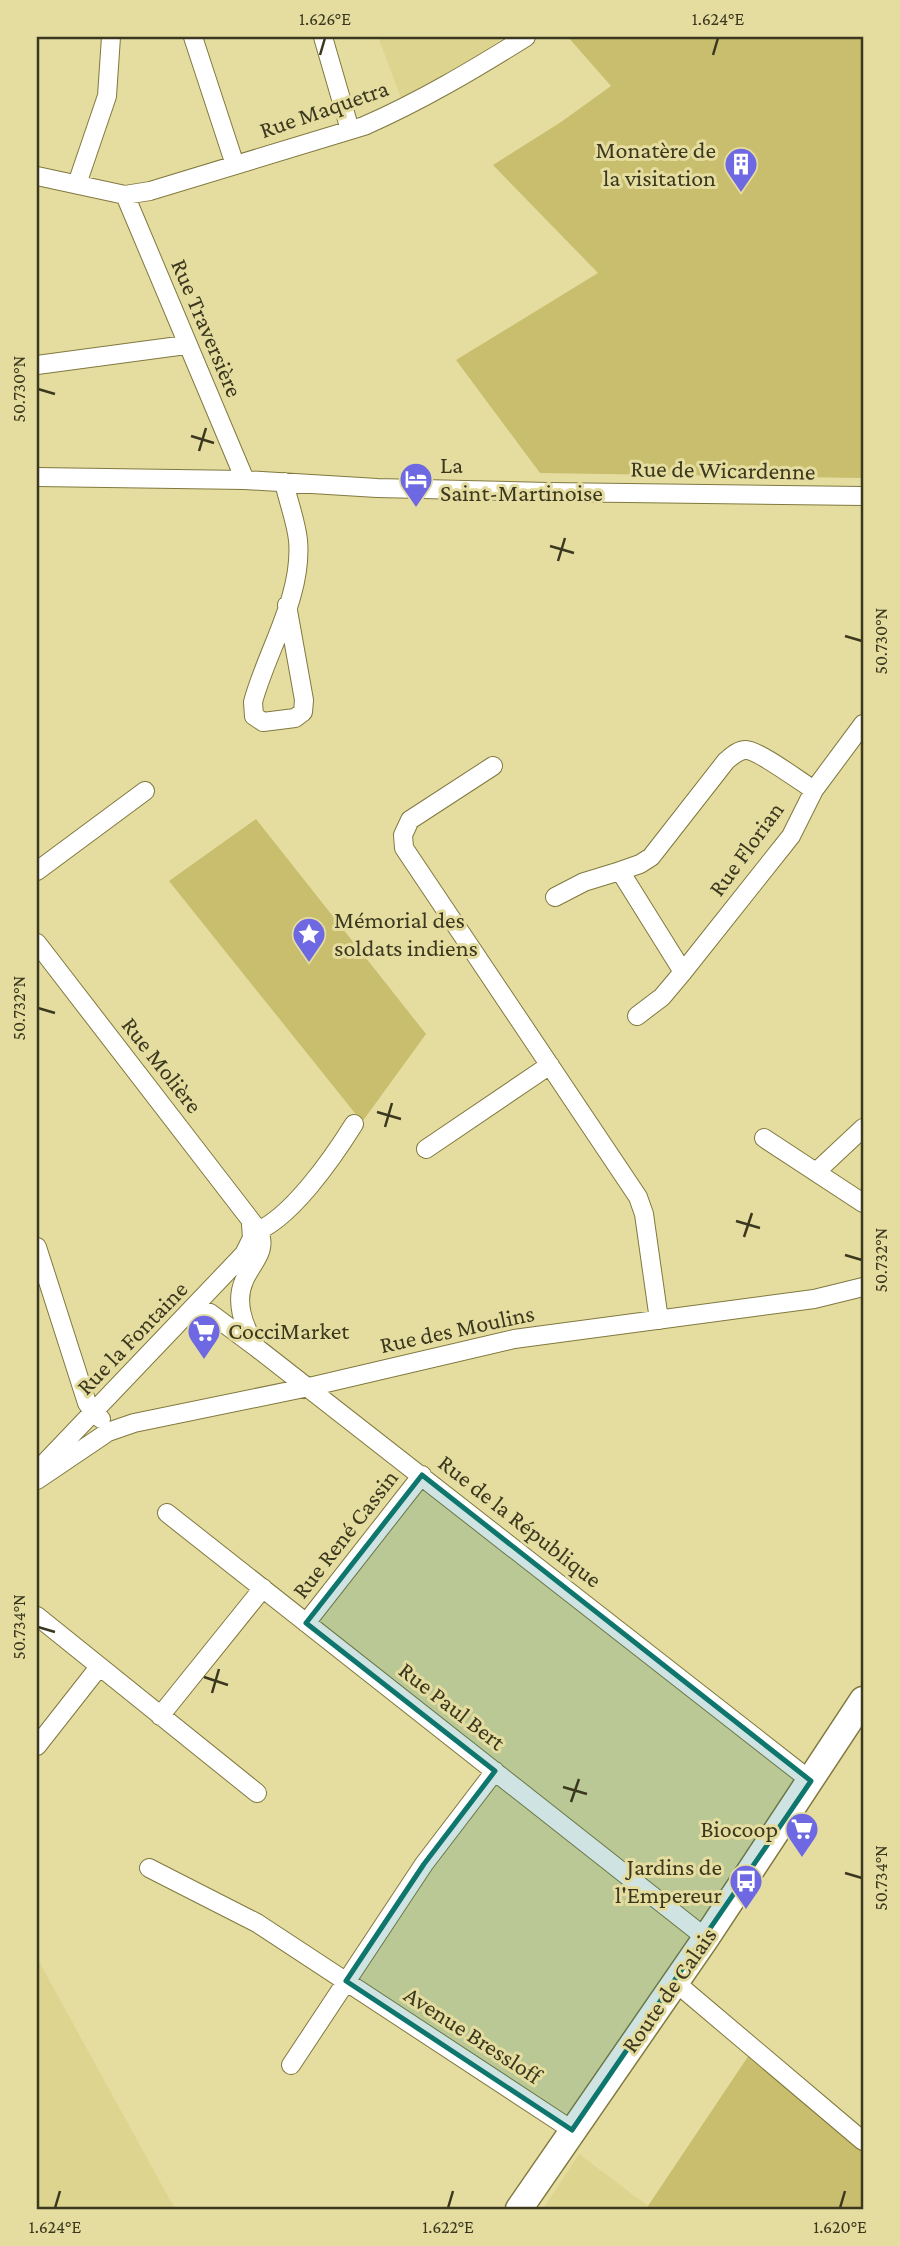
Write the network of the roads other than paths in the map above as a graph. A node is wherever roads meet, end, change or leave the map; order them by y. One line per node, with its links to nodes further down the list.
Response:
1 (111, 37): 8 (street)
2 (193, 37): 6 (street)
3 (323, 37): 5 (street)
4 (526, 37): 5 (street, Rue Maquetra)
5 (350, 130): 6 (street, Rue Maquetra)
6 (235, 165): 9 (street, Rue Maquetra)
7 (37, 176): 8 (street)
8 (77, 184): 9 (street)
9 (125, 195): 10 (street, Rue Traversière)
10 (186, 345): 11 (street); 13 (street, Rue Traversière)
11 (37, 365)
12 (37, 477): 13 (street, Rue de Wicardenne)
13 (245, 480): 14 (street, Rue de Wicardenne)
14 (285, 482): 15 (street, Rue de Wicardenne); 16 (street)
15 (863, 496)
16 (287, 606): 16 (street)
17 (863, 724): 19 (street)
18 (493, 766): 27 (street)
19 (814, 790): 22 (street, Rue Florian); 25 (street, Rue Florian)
20 (145, 791): 21 (street)
21 (37, 871)
22 (620, 871): 23 (street, Rue Florian); 25 (street)
23 (555, 897)
24 (37, 943): 34 (street, Rue Molière)
25 (683, 972): 26 (street, Rue Florian)
26 (637, 1016)
27 (550, 1065): 31 (street); 38 (street)
28 (354, 1124): 34 (street, Rue la Fontaine)
29 (863, 1128): 32 (street)
30 (764, 1138): 32 (street)
31 (426, 1149)
32 (816, 1172): 33 (street)
33 (863, 1203)
34 (253, 1227): 37 (street, Rue la Fontaine); 39 (street)
35 (37, 1247): 42 (street)
36 (863, 1287): 38 (street, Rue des Moulins)
37 (194, 1309): 39 (street, Rue de la République); 41 (street, Rue la Fontaine)
38 (659, 1320): 40 (street, Rue des Moulins)
39 (257, 1348): 40 (street, Rue de la République)
40 (309, 1387): 43 (street, Rue des Moulins); 45 (street, Rue de la République)
41 (115, 1391): 42 (street, Rue la Fontaine); 43 (street)
42 (93, 1413): 43 (street); 44 (street, Rue la Fontaine)
43 (129, 1424): 46 (street, Rue des Moulins)
44 (37, 1471)
45 (422, 1475): 50 (street, Rue René Cassin); 56 (street, Rue de la République)
46 (37, 1480)
47 (167, 1513): 48 (street, Rue Paul Bert)
48 (263, 1588): 50 (street, Rue Paul Bert); 53 (street)
49 (37, 1616): 51 (street)
50 (306, 1623): 55 (street, Rue Paul Bert)
51 (99, 1667): 53 (street); 54 (street)
52 (863, 1700): 56 (main road, Route de Calais)
53 (160, 1716): 57 (street)
54 (37, 1746)
55 (495, 1772): 59 (street, Rue Paul Bert); 60 (street)
56 (811, 1781): 59 (main road, Route de Calais)
57 (257, 1793)
58 (149, 1868): 60 (street, Avenue Bressloff)
59 (706, 1938): 61 (main road, Route de Calais)
60 (346, 1981): 62 (street); 63 (street, Avenue Bressloff)
61 (675, 1982): 63 (main road, Route de Calais); 64 (street)
62 (291, 2065)
63 (572, 2130): 65 (main road, Route de Calais)
64 (863, 2141)
65 (519, 2209)

